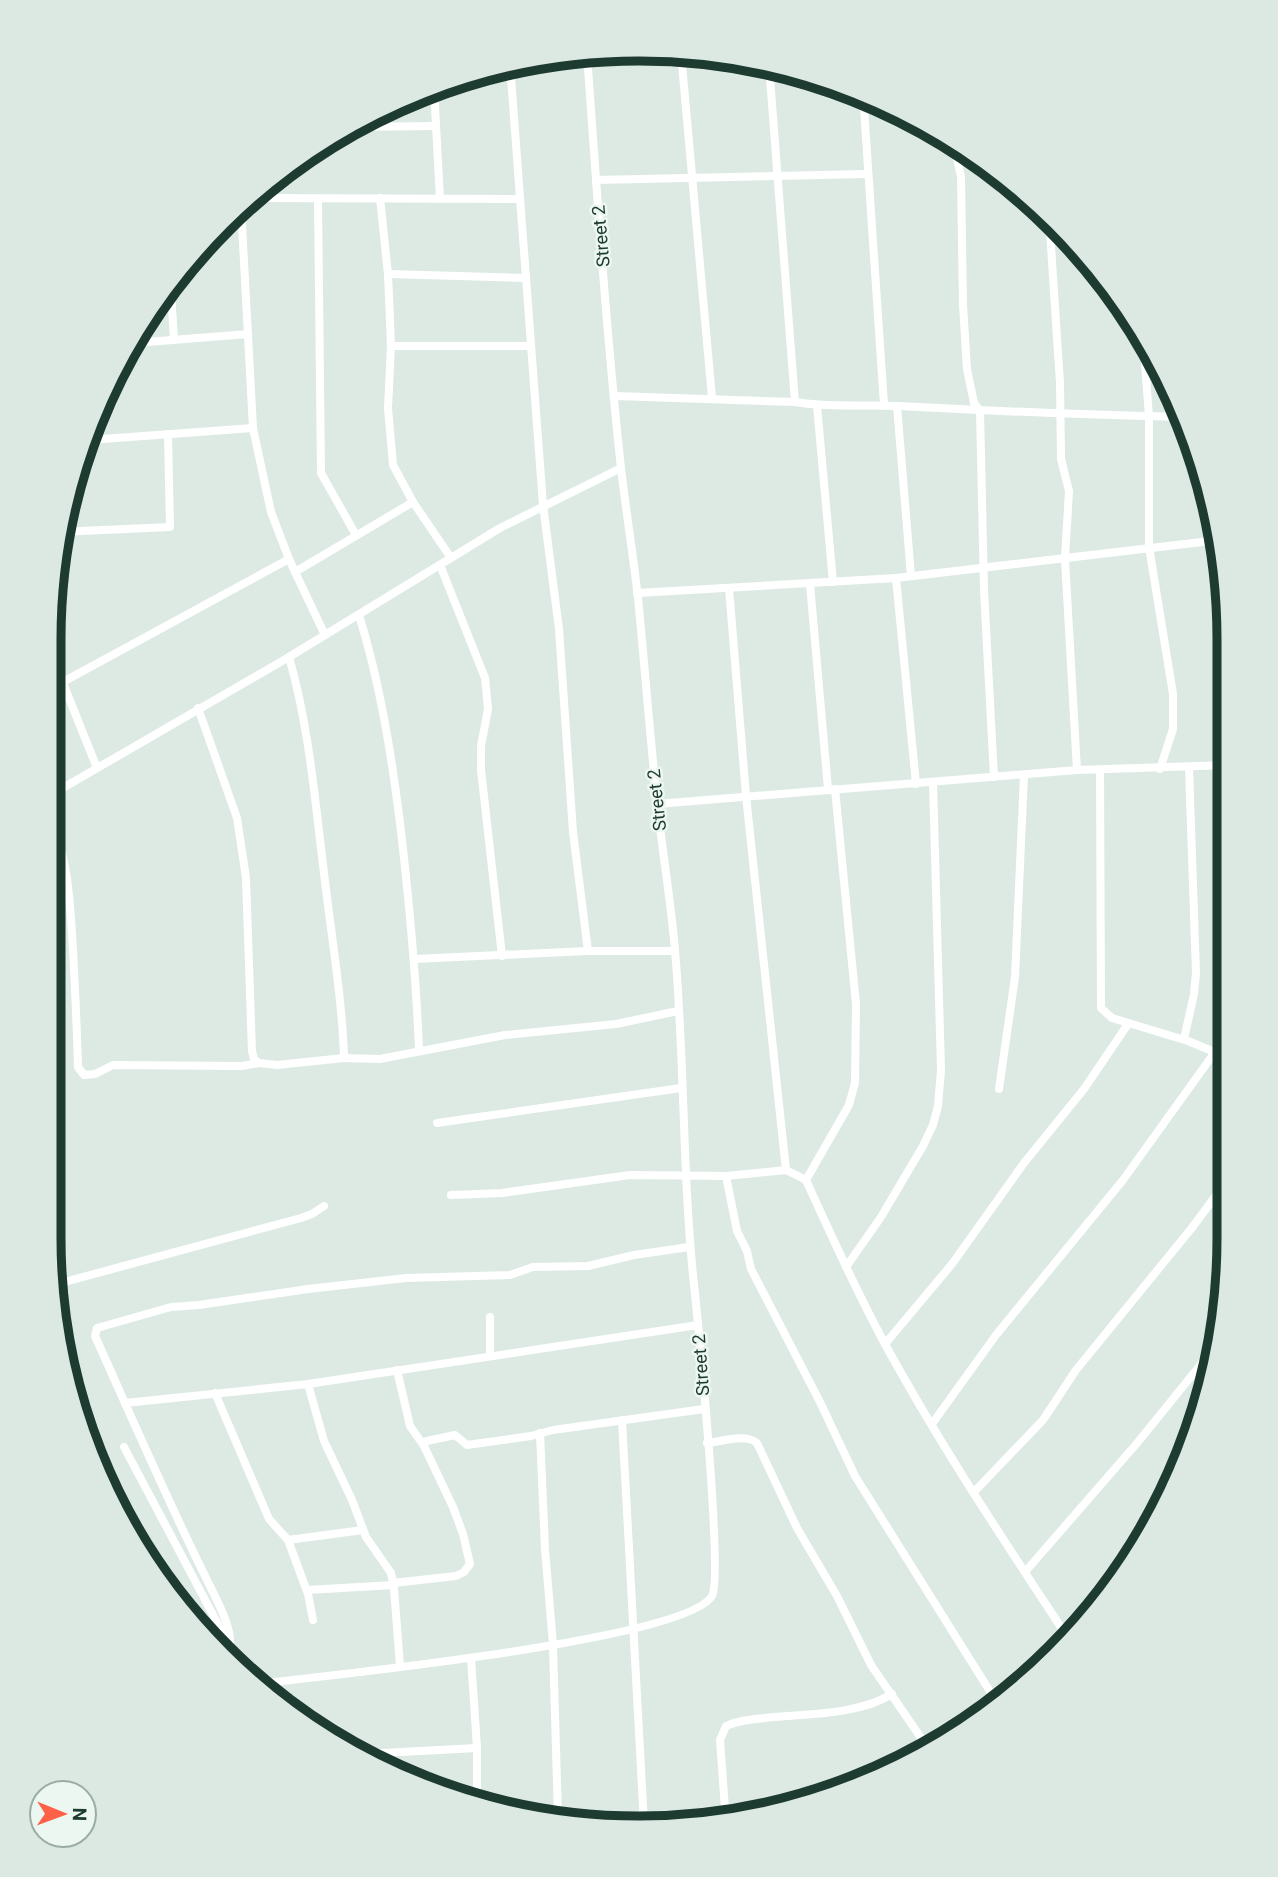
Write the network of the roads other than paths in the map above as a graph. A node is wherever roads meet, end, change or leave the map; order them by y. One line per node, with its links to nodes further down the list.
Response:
1 (588, 63): 13 (street, Street 2)
2 (682, 63): 12 (street)
3 (511, 76): 18 (street)
4 (770, 76): 11 (street)
5 (435, 99): 7 (street)
6 (864, 107): 10 (street)
7 (436, 126): 8 (street); 17 (street)
8 (372, 127)
9 (957, 157): 36 (street)
10 (867, 174): 11 (street); 33 (street)
11 (778, 176): 12 (street); 32 (street)
12 (691, 178): 13 (street); 31 (street)
13 (596, 180): 30 (street, Street 2)
14 (266, 198): 16 (street)
15 (380, 198): 16 (street); 17 (street); 21 (street)
16 (318, 199): 47 (street)
17 (440, 199): 18 (street)
18 (520, 199): 22 (street)
19 (242, 220): 24 (street)
20 (1050, 232): 37 (street)
21 (388, 274): 22 (street); 27 (street)
22 (526, 278): 28 (street)
23 (172, 300): 25 (street)
24 (248, 334): 25 (street); 40 (street)
25 (174, 340): 26 (street)
26 (144, 342)
27 (391, 346): 28 (street); 44 (street)
28 (530, 346): 45 (street)
29 (1145, 361): 38 (street)
30 (615, 396): 31 (street); 43 (street, Street 2)
31 (712, 398): 32 (street)
32 (795, 402): 34 (street)
33 (884, 405): 34 (street); 35 (street)
34 (817, 406): 58 (street)
35 (897, 406): 36 (street); 56 (street)
36 (980, 411): 37 (street); 54 (street)
37 (1061, 413): 38 (street); 52 (street)
38 (1149, 416): 39 (street); 49 (street)
39 (1172, 417)
40 (253, 428): 41 (street); 51 (street)
41 (168, 434): 42 (street); 46 (street)
42 (97, 439)
43 (621, 468): 45 (street); 61 (street, Street 2)
44 (413, 502): 47 (street); 50 (street)
45 (543, 506): 50 (street); 82 (street)
46 (71, 532)
47 (356, 534): 55 (street)
48 (1208, 541): 49 (street)
49 (1149, 547): 52 (street); 71 (street)
50 (451, 558): 53 (street)
51 (289, 559): 55 (street); 65 (street)
52 (1065, 559): 54 (street); 72 (street)
53 (440, 565): 62 (street); 84 (street)
54 (984, 569): 56 (street); 74 (street)
55 (295, 572): 63 (street)
56 (911, 576): 57 (street)
57 (896, 578): 58 (street); 76 (street)
58 (833, 582): 59 (street)
59 (810, 584): 60 (street); 78 (street)
60 (729, 588): 61 (street); 79 (street)
61 (637, 593): 80 (street, Street 2)
62 (359, 614): 63 (street); 85 (street)
63 (325, 635): 64 (street)
64 (289, 657): 66 (street); 91 (street)
65 (61, 683): 68 (street)
66 (198, 708): 68 (street); 92 (street)
67 (1217, 766): 69 (street)
68 (97, 768): 77 (street)
69 (1189, 768): 71 (street); 88 (street)
70 (1100, 769): 71 (street); 72 (street); 87 (street)
71 (1160, 769)
72 (1077, 770): 73 (street)
73 (1024, 775): 74 (street); 94 (street)
74 (994, 777): 75 (street)
75 (933, 783): 76 (street); 104 (street)
76 (916, 784): 78 (street)
77 (61, 789)
78 (832, 789): 79 (street); 99 (street)
79 (746, 796): 80 (street); 96 (street)
80 (657, 804): 83 (street, Street 2)
81 (61, 848): 92 (street)
82 (589, 951): 83 (street); 84 (street)
83 (676, 951): 86 (street, Street 2)
84 (502, 957): 85 (street)
85 (415, 959): 89 (street)
86 (678, 1011): 89 (street); 93 (street, Street 2)
87 (1128, 1024): 88 (street); 108 (street)
88 (1184, 1040): 90 (street)
89 (419, 1050): 91 (street)
90 (1215, 1052): 117 (street)
91 (344, 1058): 92 (street)
92 (259, 1063)
93 (681, 1088): 95 (street); 97 (street, Street 2)
94 (999, 1089)
95 (437, 1123)
96 (786, 1170): 98 (street); 99 (street)
97 (685, 1174): 98 (street); 101 (street); 103 (street, Street 2)
98 (726, 1176): 137 (street)
99 (806, 1180): 104 (street)
100 (1217, 1194): 122 (street)
101 (451, 1195)
102 (324, 1206): 105 (street)
103 (689, 1247): 107 (street, Street 2); 114 (street)
104 (846, 1267): 108 (street)
105 (63, 1282)
106 (490, 1317): 109 (street)
107 (698, 1325): 109 (street); 115 (street, Street 2)
108 (885, 1344): 117 (street)
109 (490, 1355): 111 (street)
110 (1203, 1361): 125 (street)
111 (397, 1370): 112 (street); 119 (street)
112 (308, 1384): 113 (street); 123 (street)
113 (215, 1393): 114 (street); 124 (street)
114 (125, 1403): 132 (street)
115 (704, 1409): 116 (street); 120 (street, Street 2)
116 (622, 1420): 118 (street); 129 (street)
117 (932, 1423): 122 (street)
118 (540, 1433): 119 (street); 131 (street)
119 (422, 1442): 126 (street)
120 (707, 1443): 129 (street, Street 2); 136 (street)
121 (124, 1447): 132 (street)
122 (974, 1492): 125 (street)
123 (363, 1530): 124 (street); 126 (street)
124 (288, 1540): 127 (street)
125 (1025, 1573): 130 (street)
126 (393, 1584): 127 (street); 134 (street)
127 (307, 1590): 128 (street)
128 (313, 1620)
129 (633, 1629): 131 (street); 144 (street)
130 (1063, 1631)
131 (553, 1644): 133 (street); 143 (street)
132 (229, 1646)
133 (471, 1658): 134 (street); 139 (street)
134 (400, 1666): 135 (street)
135 (271, 1683)
136 (892, 1694): 138 (street); 142 (street)
137 (992, 1695)
138 (923, 1741)
139 (477, 1748): 140 (street); 141 (street)
140 (378, 1753)
141 (477, 1792)
142 (725, 1809)
143 (558, 1810)
144 (643, 1816)

